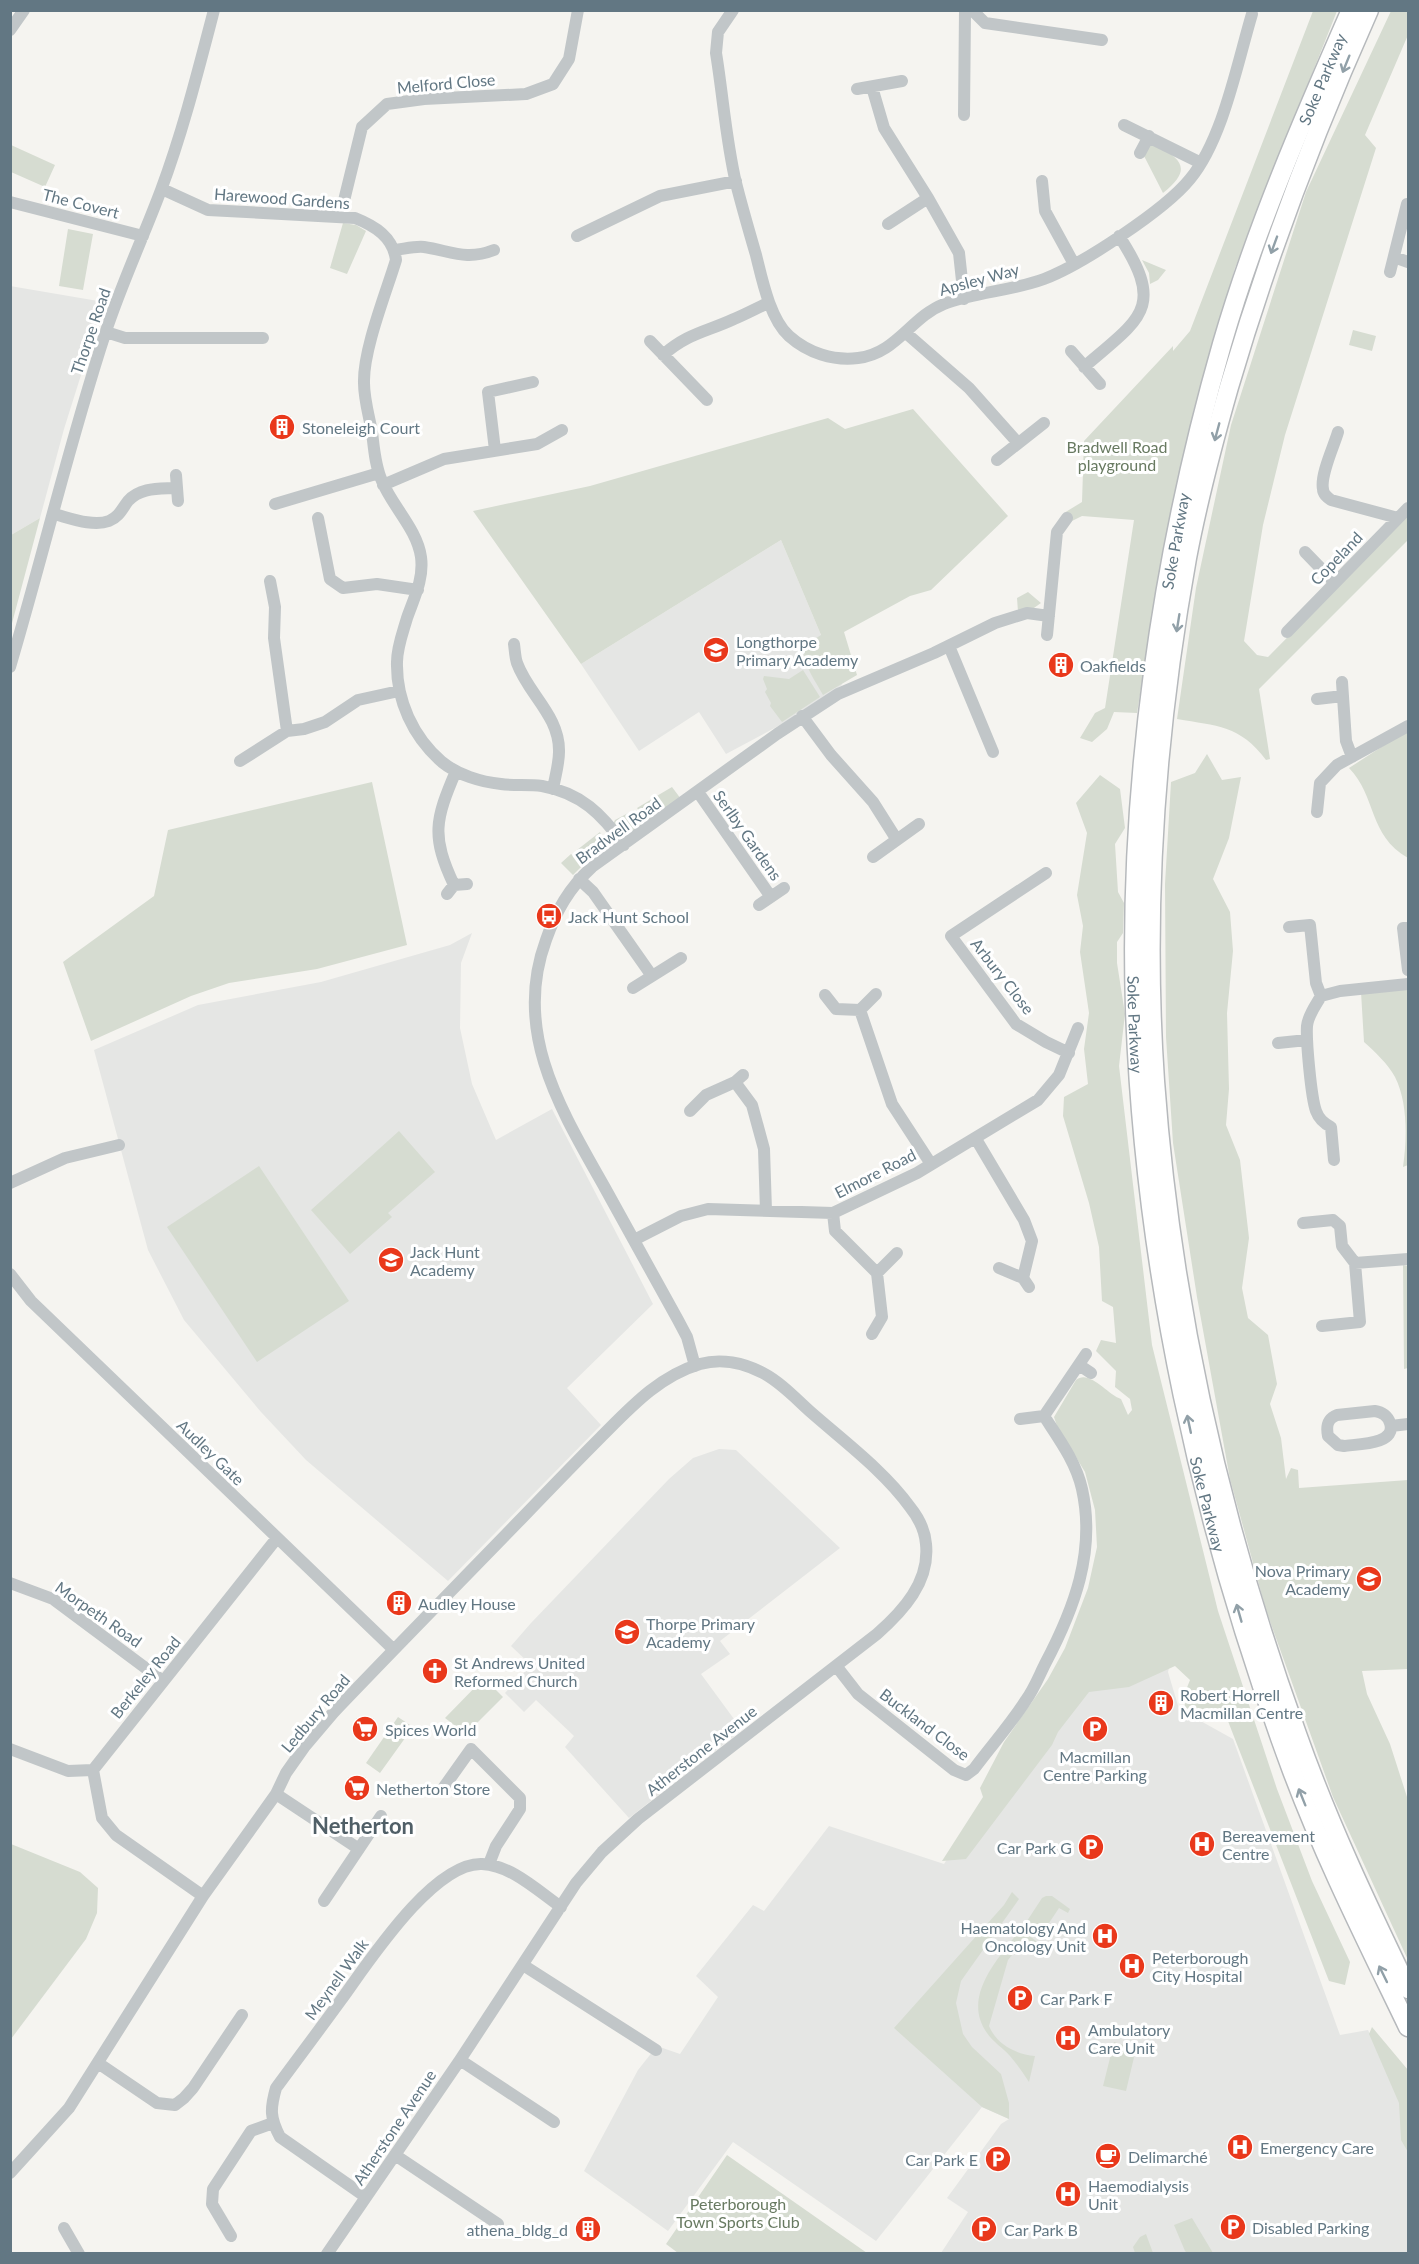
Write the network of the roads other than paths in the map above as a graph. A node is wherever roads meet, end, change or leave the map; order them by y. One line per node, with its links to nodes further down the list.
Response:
1 (24, 10): 10 (street)
2 (214, 10): 22 (street, Thorpe Road)
3 (578, 10): 26 (street, Melford Close)
4 (734, 10): 20 (street, Apsley Way)
5 (965, 10): 15 (street)
6 (972, 10): 11 (street)
7 (1351, 10): 154 (highway, Soke Parkway, one-way to 7)
8 (1369, 10): 152 (highway, Soke Parkway, one-way to 152)
9 (1252, 14): 19 (street, Apsley Way)
10 (10, 30)
11 (1102, 40)
12 (902, 81): 13 (street)
13 (872, 87): 14 (street); 23 (street)
14 (857, 89)
15 (964, 116)
16 (1124, 125): 17 (street)
17 (1149, 136): 18 (street); 19 (street)
18 (1140, 153)
19 (1201, 163): 30 (street, Apsley Way)
20 (736, 181): 29 (street); 38 (street, Apsley Way)
21 (1041, 181): 35 (street)
22 (162, 189): 26 (street, Harewood Gardens); 28 (street, Thorpe Road)
23 (928, 198): 27 (street); 37 (street)
24 (10, 202): 28 (street, The Covert)
25 (1407, 204): 33 (street)
26 (340, 217): 31 (street, Harewood Gardens)
27 (888, 224)
28 (143, 236): 39 (street, Thorpe Road)
29 (577, 236)
30 (1119, 236): 35 (street, Apsley Way); 45 (street)
31 (395, 250): 32 (street); 56 (street)
32 (494, 250)
33 (1394, 257): 34 (street); 36 (street)
34 (1408, 262)
35 (1074, 264): 37 (street, Apsley Way)
36 (1390, 272)
37 (964, 299): 40 (street, Apsley Way)
38 (768, 303): 40 (street, Apsley Way); 44 (street)
39 (106, 332): 41 (street); 59 (street, Thorpe Road)
40 (906, 333): 52 (street)
41 (263, 338)
42 (650, 341): 44 (street)
43 (1071, 351): 45 (street)
44 (663, 356): 48 (street)
45 (1084, 367): 47 (street)
46 (533, 382): 53 (street)
47 (1100, 384)
48 (707, 400)
49 (1044, 423): 52 (street)
50 (562, 430): 53 (street)
51 (1338, 432): 62 (street)
52 (1018, 443): 54 (street)
53 (495, 450): 56 (street)
54 (997, 460)
55 (176, 475): 59 (street)
56 (381, 479): 57 (street); 66 (street)
57 (275, 504)
58 (1408, 508): 62 (street, Copeland)
59 (54, 514): 72 (street, Thorpe Road)
60 (318, 518): 66 (street)
61 (1067, 518): 67 (street)
62 (1398, 518): 65 (street, Copeland)
63 (1305, 552): 65 (street)
64 (270, 581): 79 (street)
65 (1335, 583): 68 (street, Copeland)
66 (418, 590): 74 (street)
67 (1049, 616): 69 (street); 71 (street, Bradwell Road)
68 (1287, 632)
69 (1047, 635)
70 (514, 644): 84 (street)
71 (949, 646): 77 (street, Bradwell Road); 80 (street)
72 (10, 667)
73 (1342, 682): 75 (street)
74 (399, 691): 79 (street); 83 (street)
75 (1343, 696): 76 (street); 81 (street)
76 (1317, 699)
77 (802, 716): 85 (street, Bradwell Road); 88 (street)
78 (1408, 726): 81 (street)
79 (287, 731): 82 (street)
80 (993, 753)
81 (1352, 757): 86 (street)
82 (240, 761)
83 (456, 771): 84 (street); 93 (street)
84 (553, 789): 89 (street)
85 (698, 792): 89 (street, Bradwell Road); 95 (street, Serlby Gardens)
86 (1317, 812)
87 (919, 824): 88 (street)
88 (897, 840): 90 (street)
89 (624, 845): 92 (street, Bradwell Road)
90 (873, 857)
91 (1046, 873): 111 (street, Arbury Close)
92 (579, 879): 101 (street); 121 (street, Bradwell Road)
93 (456, 887)
94 (784, 888): 95 (street, Serlby Gardens)
95 (771, 897): 96 (street, Serlby Gardens)
96 (759, 905)
97 (1289, 927): 106 (street)
98 (1408, 928): 100 (street)
99 (681, 958): 101 (street)
100 (1408, 970)
101 (652, 976): 103 (street)
102 (1408, 984): 106 (street)
103 (633, 988)
104 (876, 994): 107 (street)
105 (825, 995): 107 (street)
106 (1321, 996): 109 (street)
107 (860, 1010): 116 (street)
108 (1078, 1028): 111 (street, Elmore Road)
109 (1307, 1040): 110 (street); 115 (street)
110 (1278, 1043)
111 (1069, 1053): 113 (street, Elmore Road)
112 (690, 1111): 118 (street)
113 (976, 1139): 116 (street, Elmore Road); 125 (street)
114 (119, 1145): 117 (street)
115 (1334, 1160)
116 (931, 1164): 119 (street, Elmore Road)
117 (10, 1183)
118 (766, 1211): 119 (street, Elmore Road); 121 (street, Elmore Road)
119 (833, 1213): 126 (street)
120 (1303, 1223): 124 (street)
121 (634, 1240): 130 (street, Bradwell Road)
122 (897, 1253): 126 (street)
123 (1408, 1259): 124 (street)
124 (1355, 1263): 128 (street)
125 (999, 1268)
126 (877, 1273): 129 (street)
127 (10, 1274): 136 (street, Audley Gate)
128 (1322, 1326)
129 (872, 1334)
130 (695, 1366): 138 (street, Ledbury Road); 139 (street, Atherstone Avenue)
131 (1091, 1373): 132 (street)
132 (1044, 1416): 133 (street); 139 (street, Buckland Close)
133 (1020, 1419)
134 (1408, 1424): 135 (street)
135 (1391, 1426): 135 (street)
136 (277, 1538): 138 (street, Audley Gate); 140 (street, Berkeley Road)
137 (10, 1583): 140 (street, Morpeth Road)
138 (393, 1650): 144 (street, Ledbury Road)
139 (837, 1667): 150 (street, Atherstone Avenue)
140 (163, 1681): 142 (street, Berkeley Road)
141 (10, 1749): 142 (street)
142 (93, 1770): 148 (street)
143 (444, 1787): 147 (street)
144 (276, 1794): 146 (street); 148 (street, Ledbury Road)
145 (381, 1816): 146 (street)
146 (359, 1849): 149 (street)
147 (489, 1864): 150 (street); 159 (street, Meynell Walk)
148 (203, 1896): 157 (street, Ledbury Road)
149 (324, 1901)
150 (561, 1907): 151 (street, Atherstone Avenue)
151 (523, 1965): 155 (street); 156 (street, Atherstone Avenue)
152 (1408, 1989)
153 (242, 2015): 157 (street)
154 (1408, 2027)
155 (656, 2050)
156 (459, 2060): 158 (street); 160 (street, Atherstone Avenue)
157 (98, 2063): 161 (street, Ledbury Road)
158 (554, 2122)
159 (273, 2123): 162 (street); 165 (street)
160 (395, 2155): 162 (street, Atherstone Avenue); 163 (street)
161 (10, 2173)
162 (366, 2197): 167 (street, Atherstone Avenue)
163 (498, 2224)
164 (64, 2228): 166 (street)
165 (231, 2236)
166 (79, 2253)
167 (327, 2253)

